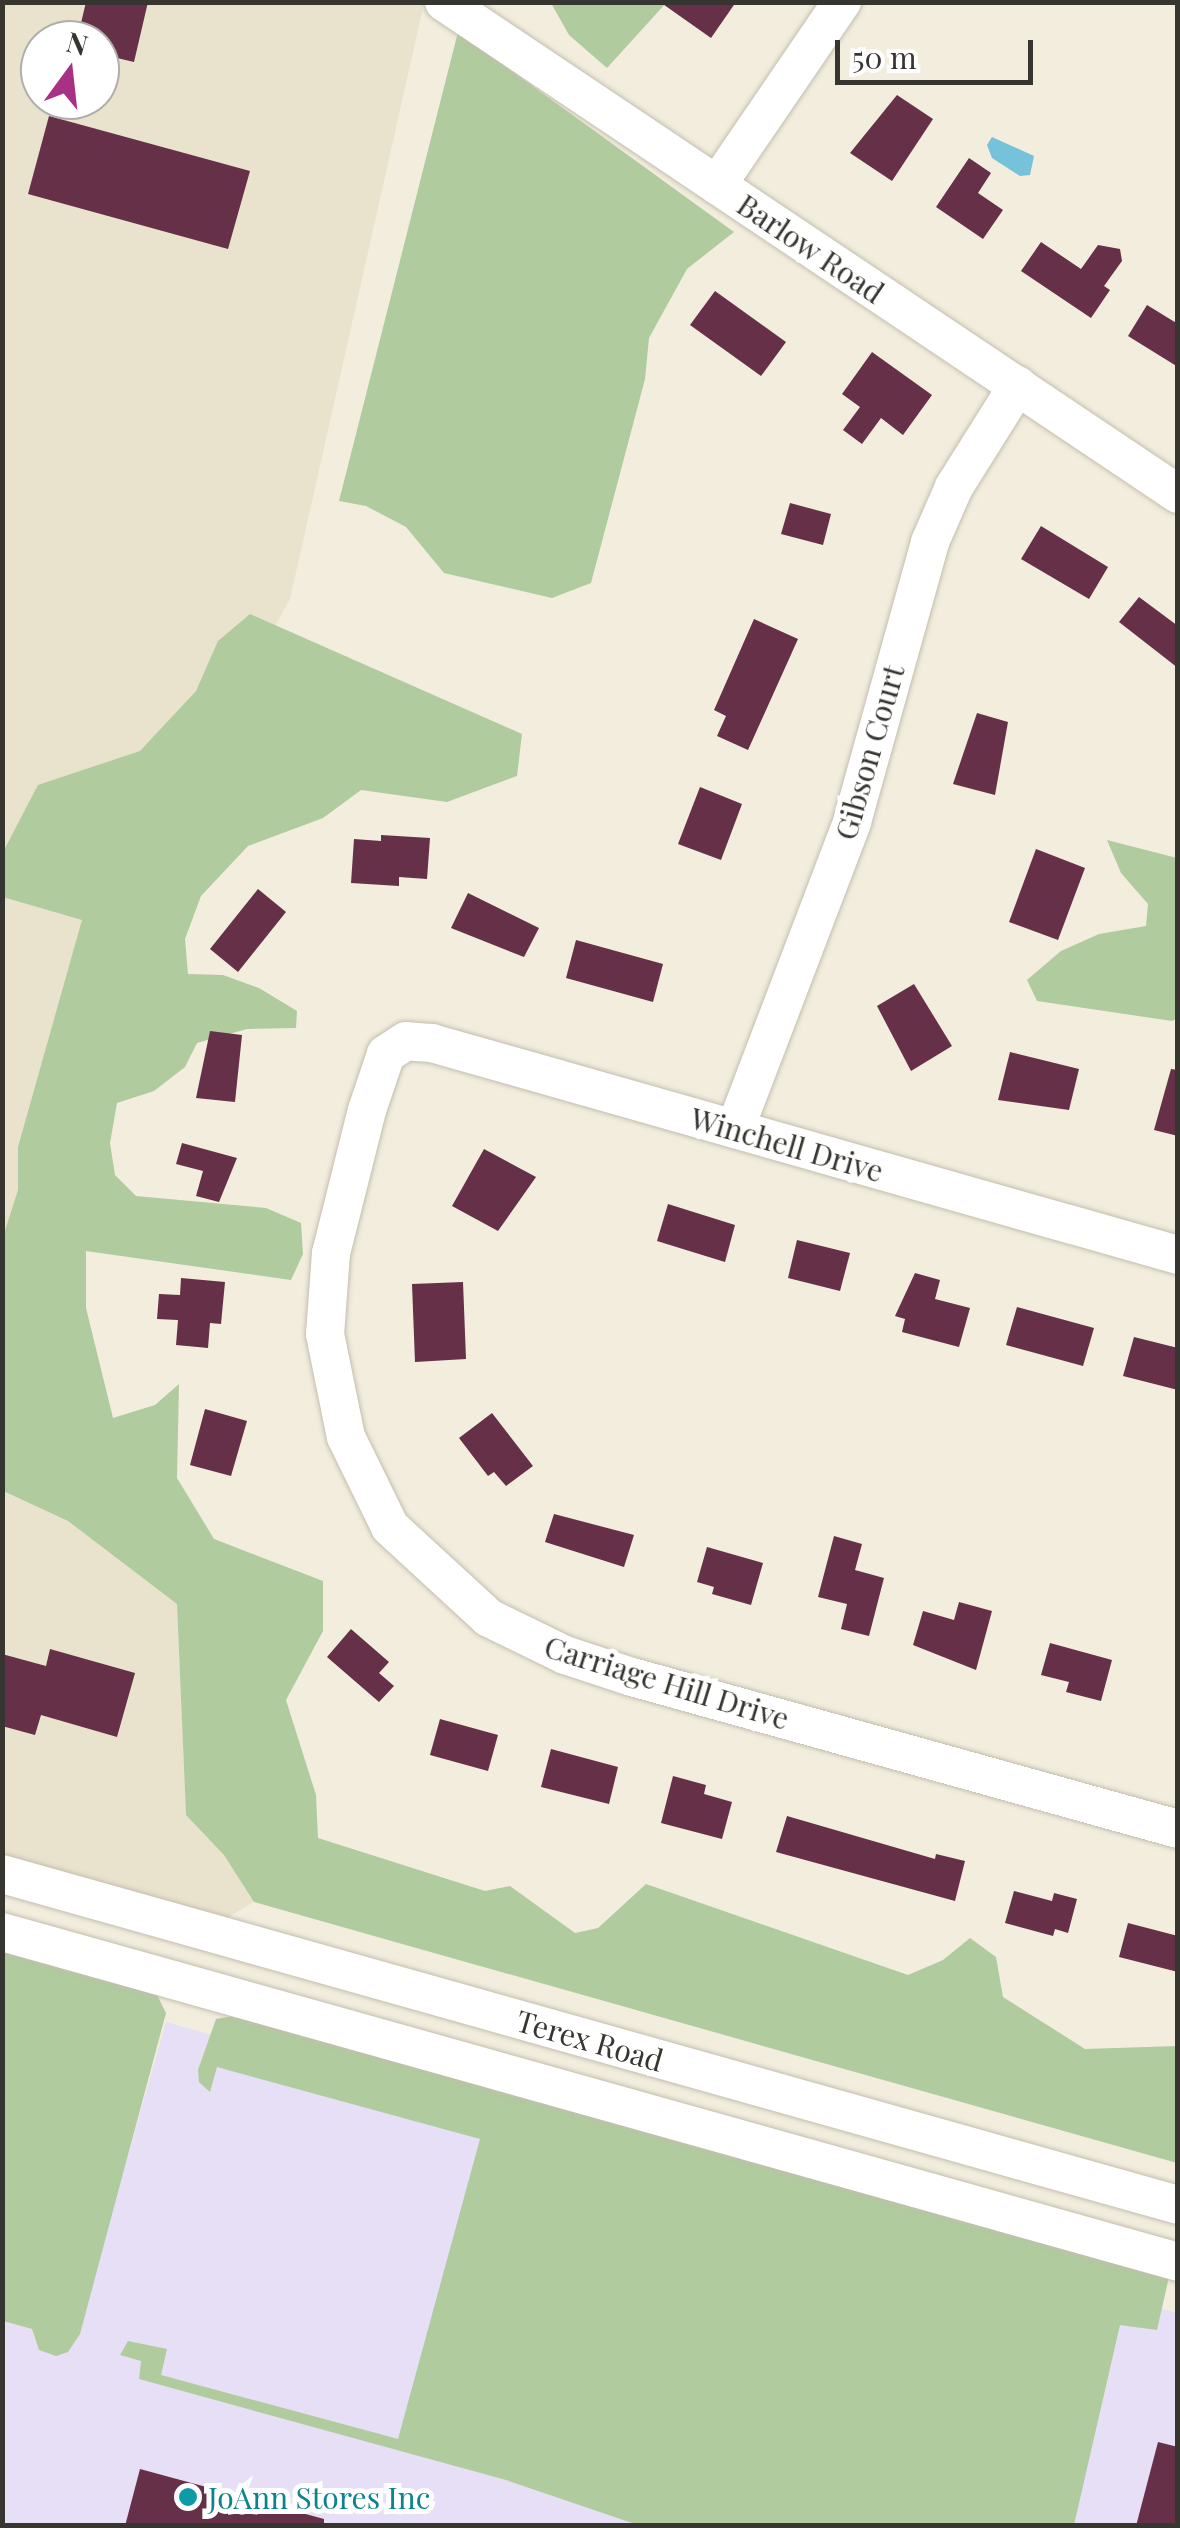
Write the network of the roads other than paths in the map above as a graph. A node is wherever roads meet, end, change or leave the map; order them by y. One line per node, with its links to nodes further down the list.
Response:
1 (444, 2): 3 (street, Barlow Road)
2 (842, 2): 3 (street)
3 (717, 185): 4 (street, Barlow Road)
4 (1018, 385): 5 (street, Barlow Road); 7 (street, Gibson Court)
5 (1178, 494)
6 (396, 1046): 7 (street, Winchell Drive); 9 (street, Carriage Hill Drive)
7 (735, 1129): 8 (street, Winchell Drive)
8 (1178, 1255)
9 (1178, 1829)
10 (2, 1874): 11 (street, Terex Road)
11 (204, 1930): 13 (street); 14 (street, Terex Road)
12 (2, 1932): 13 (street, Terex Road)
13 (188, 1984): 15 (street, Terex Road)
14 (1178, 2205)
15 (1178, 2262)

